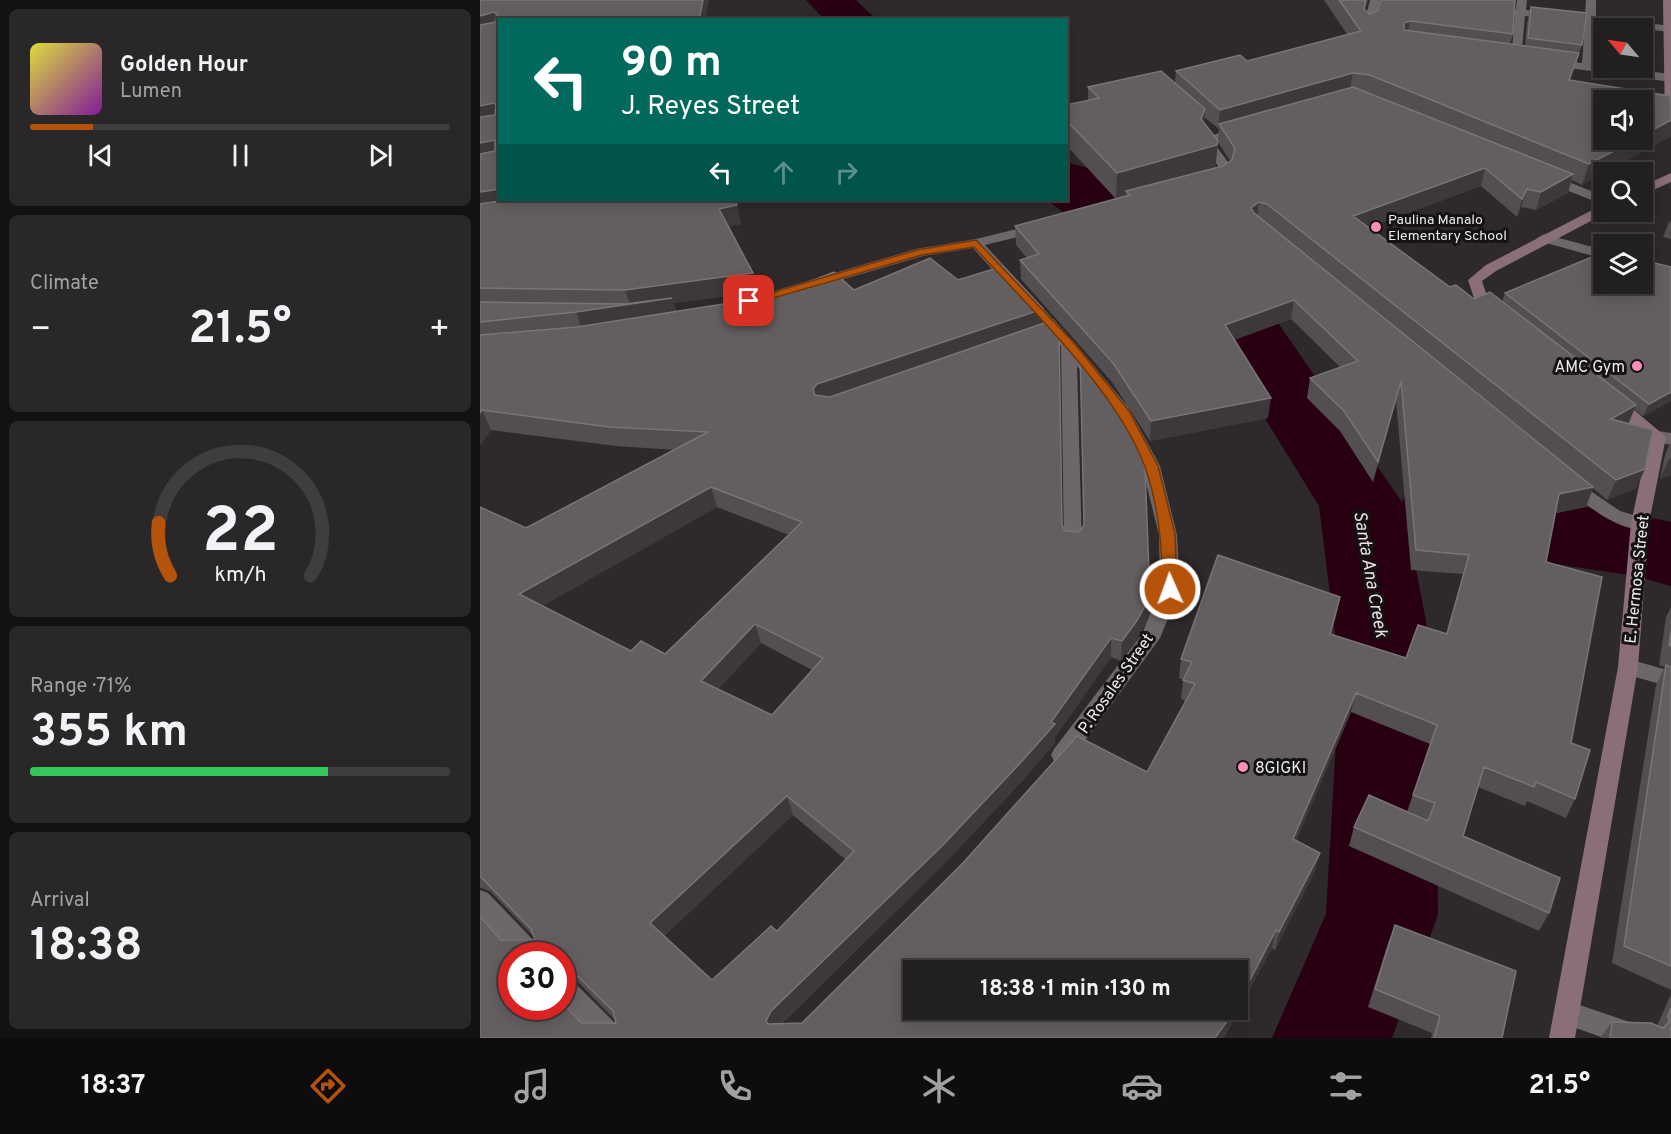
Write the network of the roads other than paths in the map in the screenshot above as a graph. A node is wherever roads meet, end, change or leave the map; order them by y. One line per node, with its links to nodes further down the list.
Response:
1 (1375, 0): 8 (street)
2 (1522, 0): 6 (street)
3 (1592, 0): 7 (street)
4 (1668, 0): 9 (street)
5 (1476, 8): 6 (street)
6 (1520, 12): 7 (street); 10 (street)
7 (1591, 20): 9 (street); 10 (street)
8 (1368, 28)
9 (1670, 29): 11 (street)
10 (1588, 68): 11 (street)
11 (1670, 78): 12 (street)
12 (1671, 122)
13 (1258, 124): 16 (street)
14 (1538, 173): 18 (street)
15 (1671, 177): 17 (street)
16 (1192, 185)
17 (1653, 186)
18 (1593, 196)
19 (1593, 214): 21 (street)
20 (1055, 224): 22 (street)
21 (1544, 238): 23 (street); 25 (street)
22 (976, 243): 24 (street); 27 (street, P. Rosales Street)
23 (1593, 252)
24 (731, 310)
25 (1508, 319)
26 (1034, 338): 27 (street)
27 (1063, 338): 32 (street); 35 (street, P. Rosales Street)
28 (1602, 392): 29 (street, E. Hermosa Street)
29 (1665, 438): 31 (street, E. Hermosa Street)
30 (1561, 476): 31 (street)
31 (1640, 528): 33 (street, E. Hermosa Street)
32 (1073, 545)
33 (1628, 668): 34 (street); 39 (street, E. Hermosa Street)
34 (1671, 679)
35 (1052, 768)
36 (480, 902): 37 (street)
37 (519, 942)
38 (576, 1001): 40 (street)
39 (1568, 1013): 41 (street, E. Hermosa Street); 42 (street)
40 (612, 1038)
41 (1562, 1038)
42 (1641, 1038)

